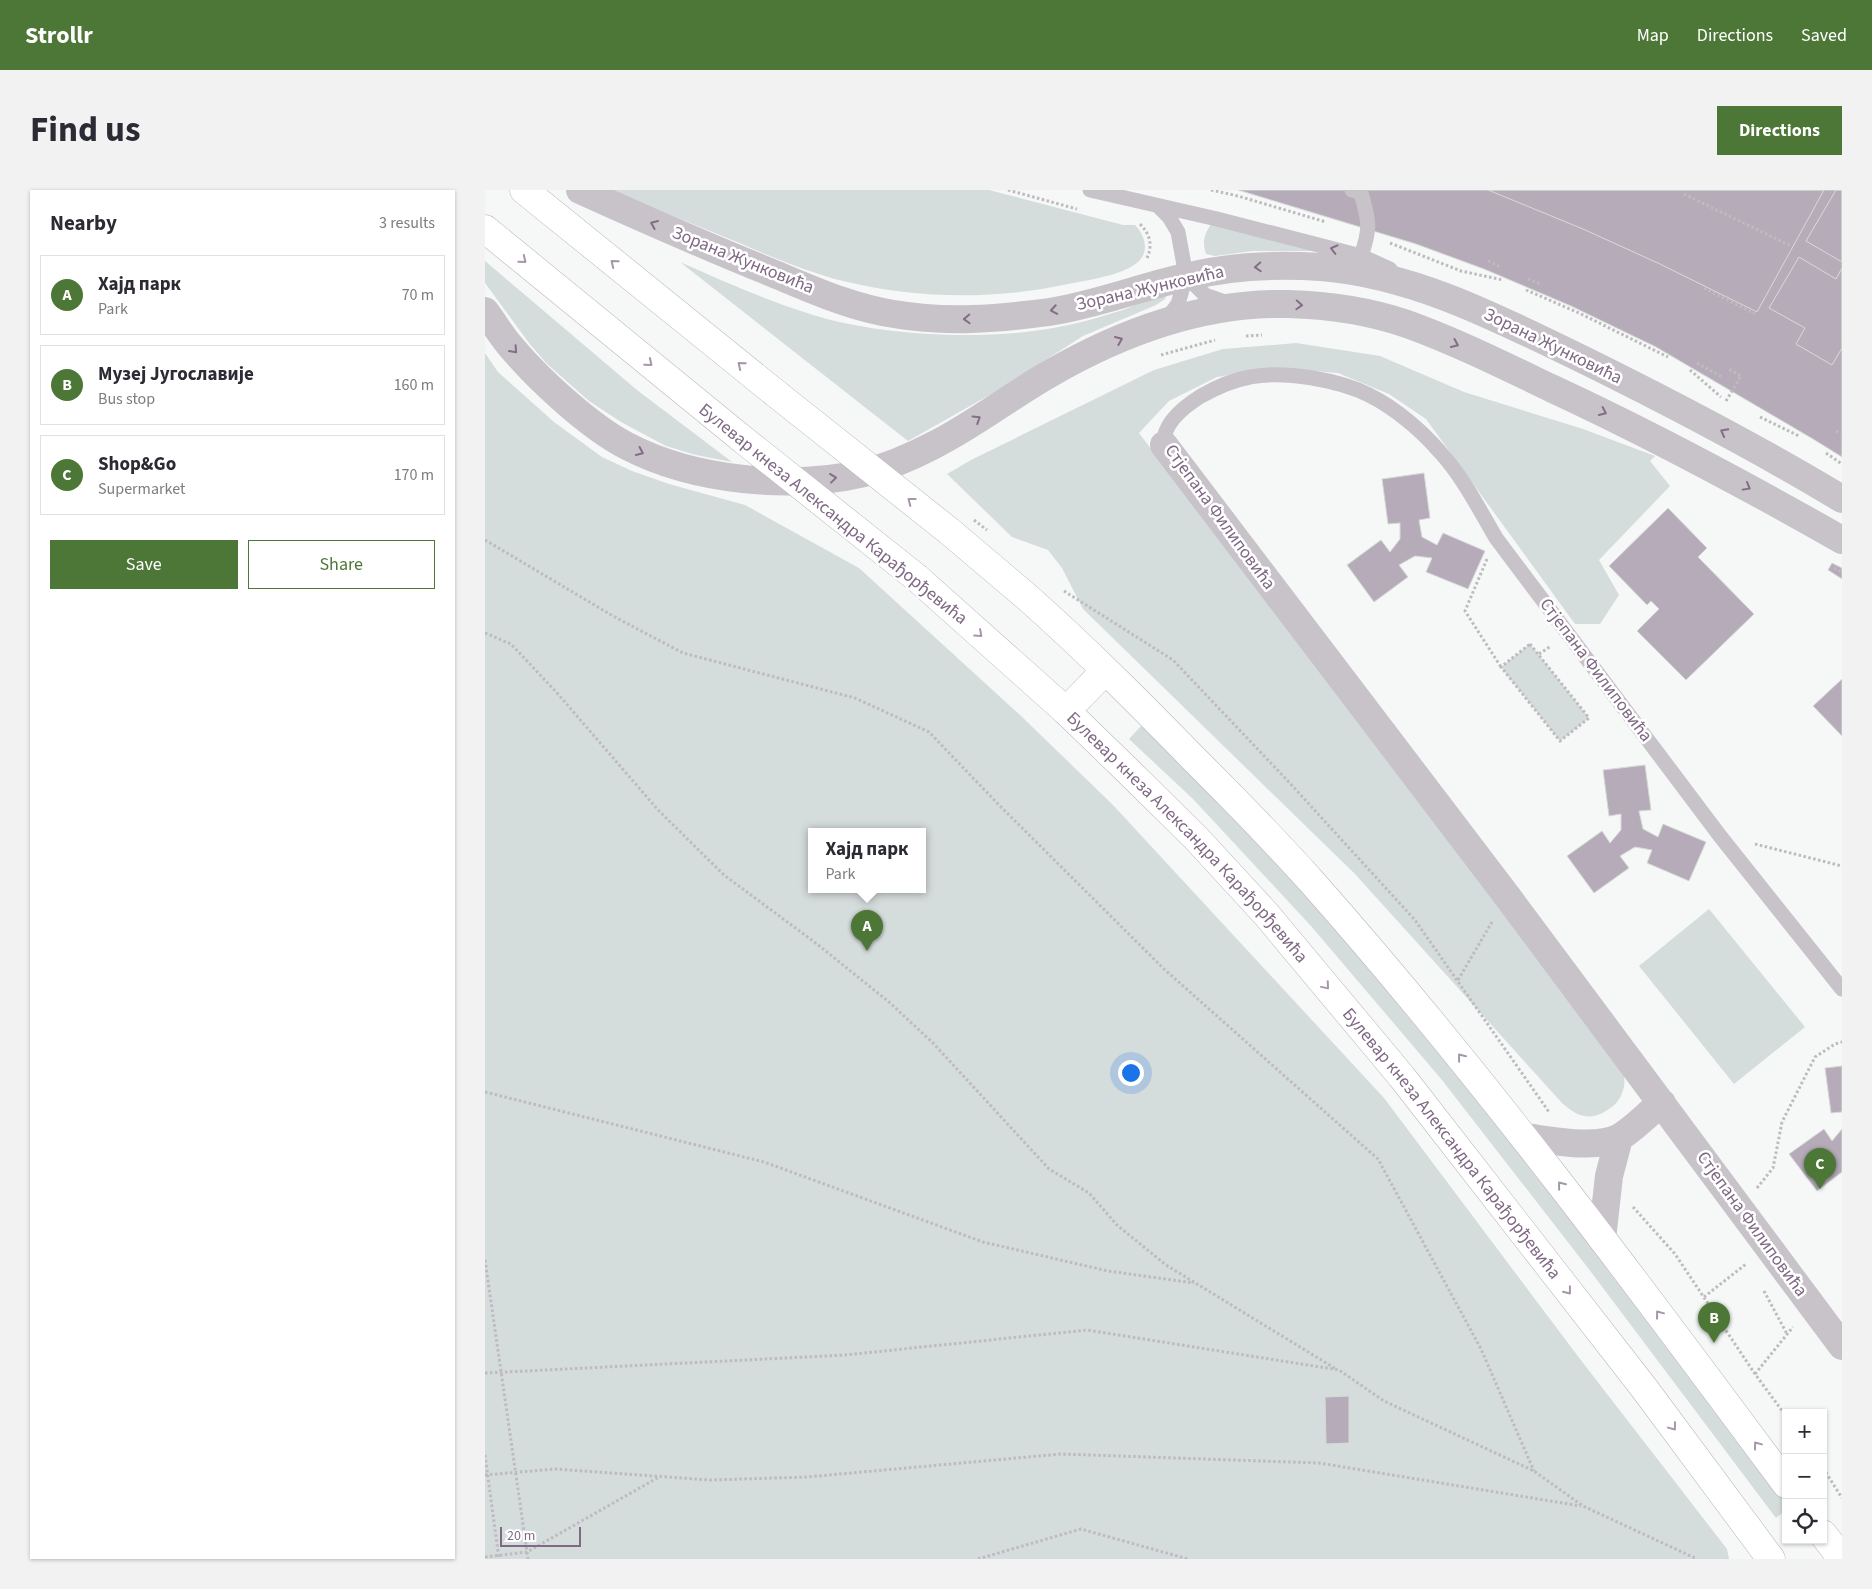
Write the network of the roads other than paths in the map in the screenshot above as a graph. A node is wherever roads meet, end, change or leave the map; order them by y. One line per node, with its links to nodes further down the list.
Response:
1 (524, 190): 18 (main road, one-way to 1, bridge)
2 (580, 190): 10 (street, Зорана Жунковића, one-way to 2)
3 (1090, 190): 5 (lane)
4 (1352, 190): 9 (lane)
5 (1159, 207): 6 (lane); 8 (lane)
6 (1201, 216): 8 (lane); 9 (lane, one-way to 6)
7 (485, 229): 19 (main road, Булевар кнеза Александра Карађорђевића, one-way to 19, bridge)
8 (1181, 242): 10 (lane)
9 (1361, 256): 11 (lane)
10 (1186, 276): 11 (street, Зорана Жунковића, one-way to 10); 12 (lane); 14 (lane)
11 (1426, 289): 16 (street, Зорана Жунковића, one-way to 11)
12 (1250, 305): 14 (street, Зорана Жунковића); 17 (street, Зорана Жунковића, one-way to 17)
13 (485, 311): 14 (street, Зорана Жунковића, one-way to 14)
14 (1146, 328)
15 (1164, 445): 20 (lane, Стјепана Филиповића); 21 (street, Стјепана Филиповића)
16 (1842, 499)
17 (1842, 540)
18 (1105, 671): 19 (main road); 22 (main road, one-way to 18)
19 (1066, 711): 28 (main road, Булевар кнеза Александра Карађорђевића, one-way to 28)
20 (1842, 989)
21 (1662, 1102): 23 (street); 25 (street, Стјепана Филиповића)
22 (1523, 1137): 23 (street); 24 (main road, one-way to 22)
23 (1619, 1138): 24 (street)
24 (1602, 1239): 26 (main road, one-way to 24)
25 (1842, 1346)
26 (1782, 1479)
27 (1827, 1539): 29 (main road)
28 (1769, 1558)
29 (1842, 1559)

